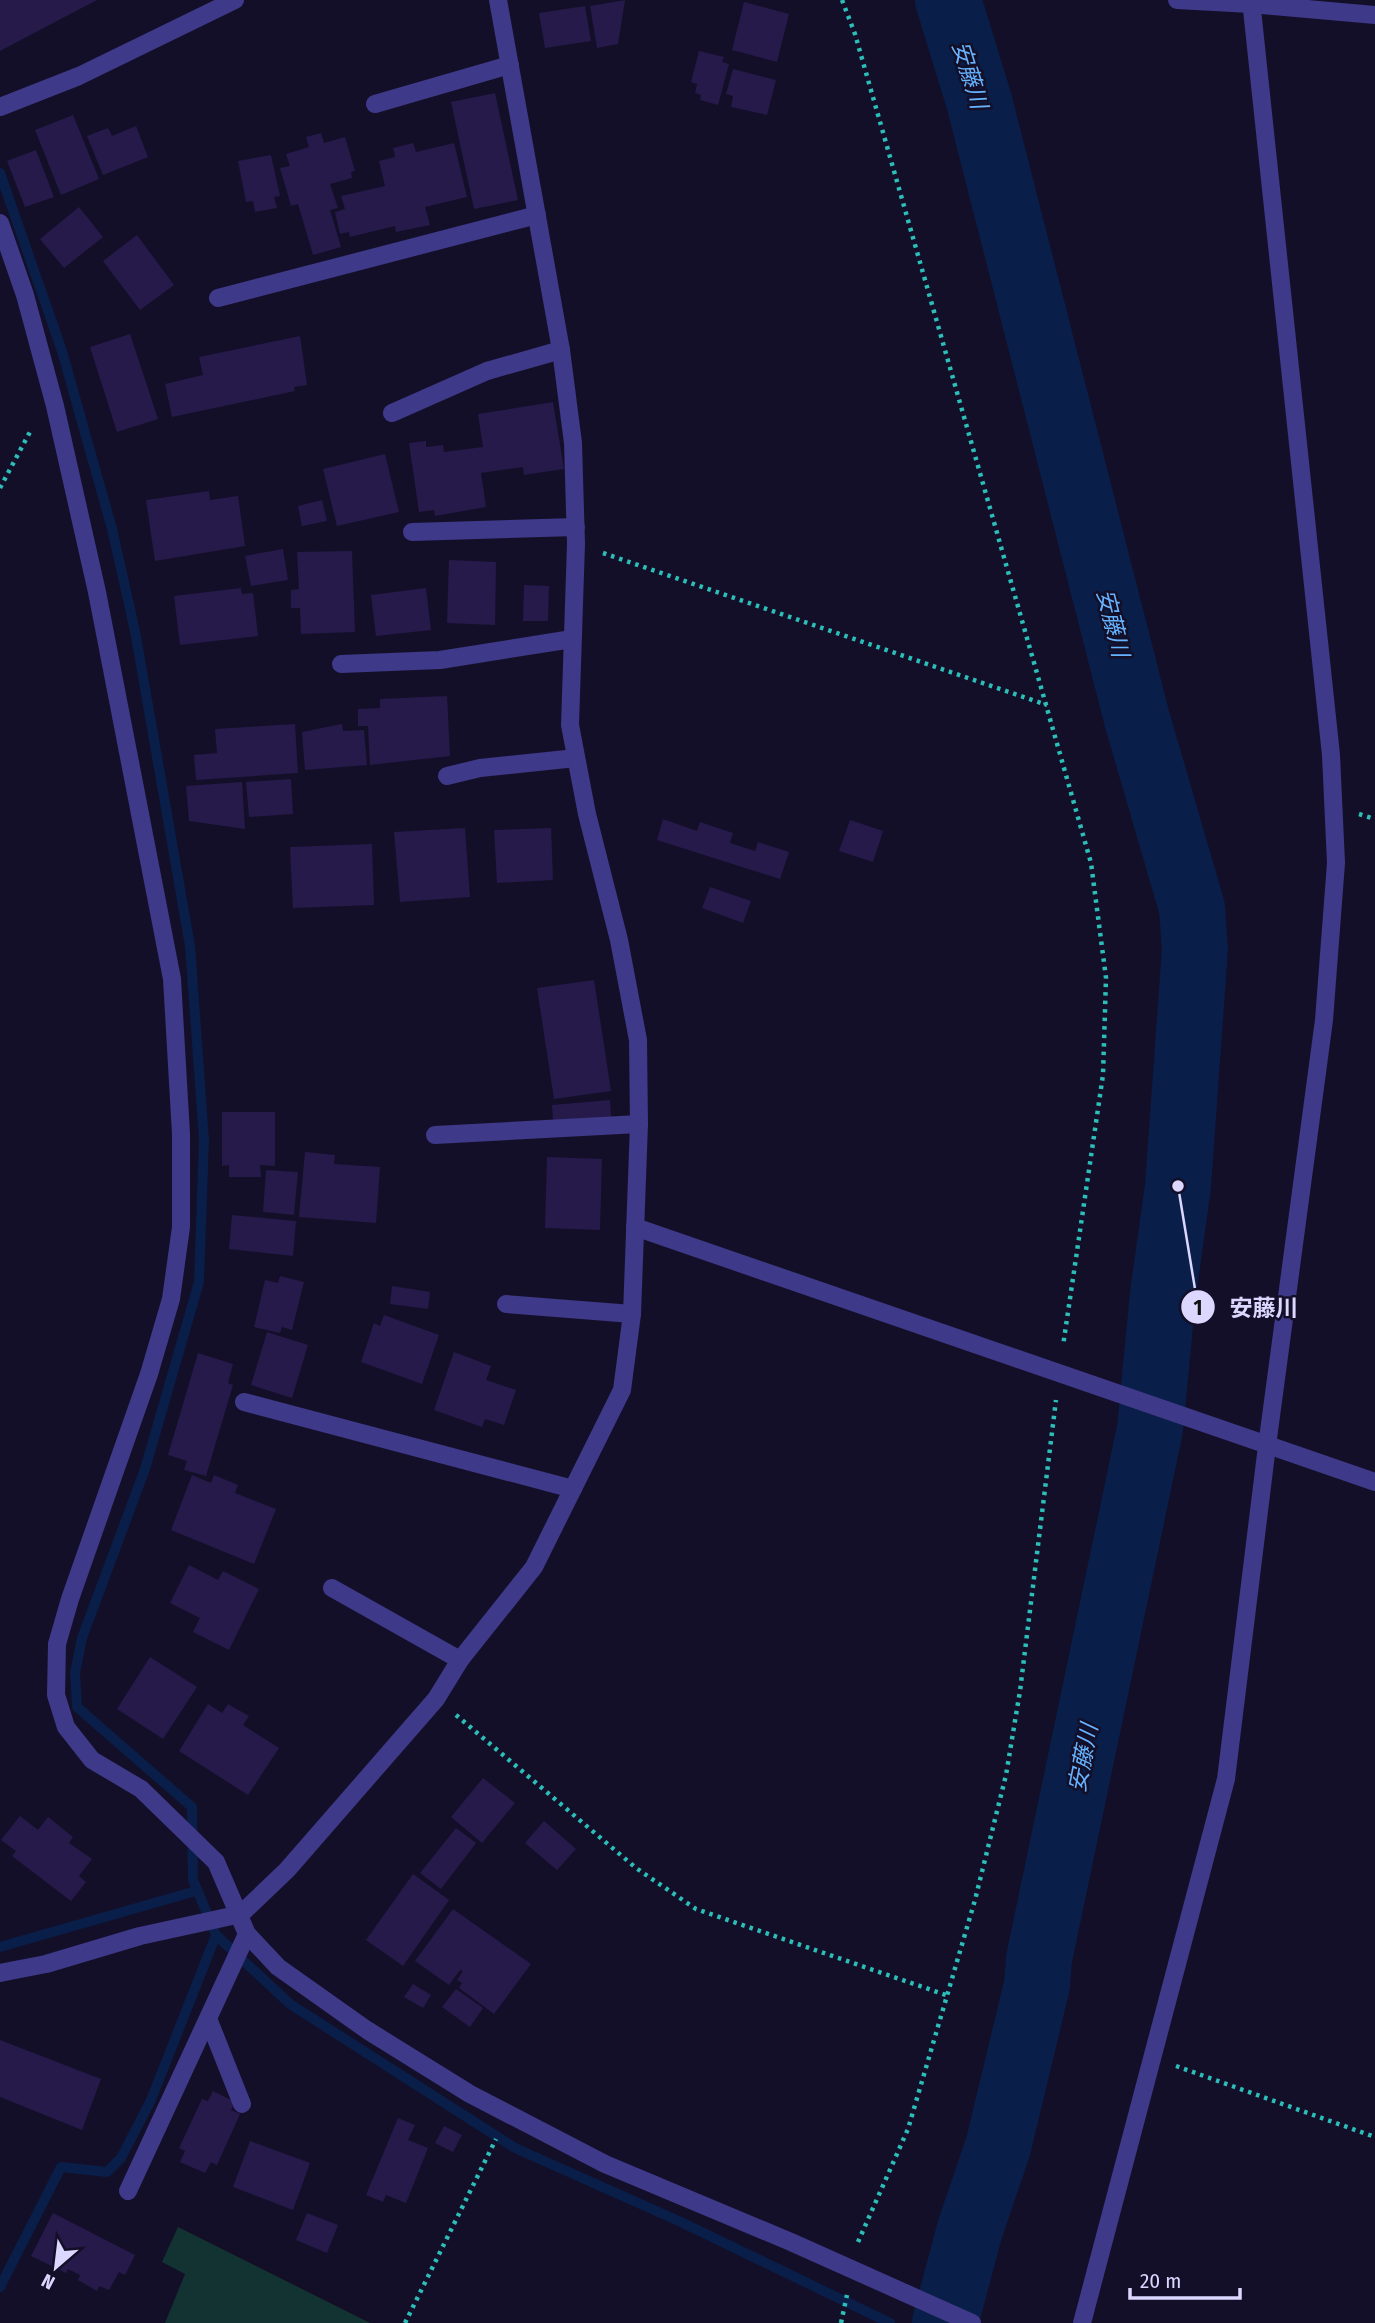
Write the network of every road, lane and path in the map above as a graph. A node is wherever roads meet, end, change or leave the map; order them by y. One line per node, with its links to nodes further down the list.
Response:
1 (235, 0): 9 (street)
2 (498, 0): 7 (street)
3 (842, 0): 21 (path)
4 (1177, 0): 5 (street)
5 (1251, 2): 6 (street); 31 (street)
6 (1375, 15)
7 (510, 65): 8 (street); 10 (street)
8 (375, 104)
9 (0, 107)
10 (537, 215): 12 (street); 13 (street)
11 (0, 223): 14 (street)
12 (218, 298)
13 (561, 350): 15 (street); 18 (street)
14 (55, 406): 16 (path); 37 (street)
15 (392, 413)
16 (0, 488)
17 (412, 532): 18 (street)
18 (576, 535): 19 (street); 21 (path)
19 (572, 639): 20 (street); 22 (street)
20 (341, 664)
21 (1047, 705): 29 (path)
22 (576, 758): 23 (street); 24 (street)
23 (447, 776)
24 (639, 1124): 25 (street); 26 (street)
25 (435, 1135)
26 (635, 1227): 28 (street); 29 (street)
27 (506, 1304): 28 (street)
28 (632, 1314): 33 (street)
29 (1066, 1375): 31 (street); 40 (path)
30 (244, 1402): 33 (street)
31 (1266, 1446): 32 (street); 42 (street)
32 (1375, 1482)
33 (573, 1489): 35 (street)
34 (332, 1588): 35 (street)
35 (460, 1660): 36 (street)
36 (436, 1699): 37 (street); 40 (path)
37 (241, 1914): 38 (street); 39 (street)
38 (247, 1934): 41 (street); 44 (street)
39 (0, 1973)
40 (946, 1995): 47 (path)
41 (209, 2021): 43 (street); 46 (street)
42 (1152, 2057): 45 (path); 51 (street)
43 (242, 2104)
44 (508, 2114): 47 (street); 48 (path)
45 (1375, 2137)
46 (128, 2191)
47 (853, 2269): 49 (path); 50 (street)
48 (405, 2323)
49 (841, 2323)
50 (972, 2323)
51 (1082, 2323)

